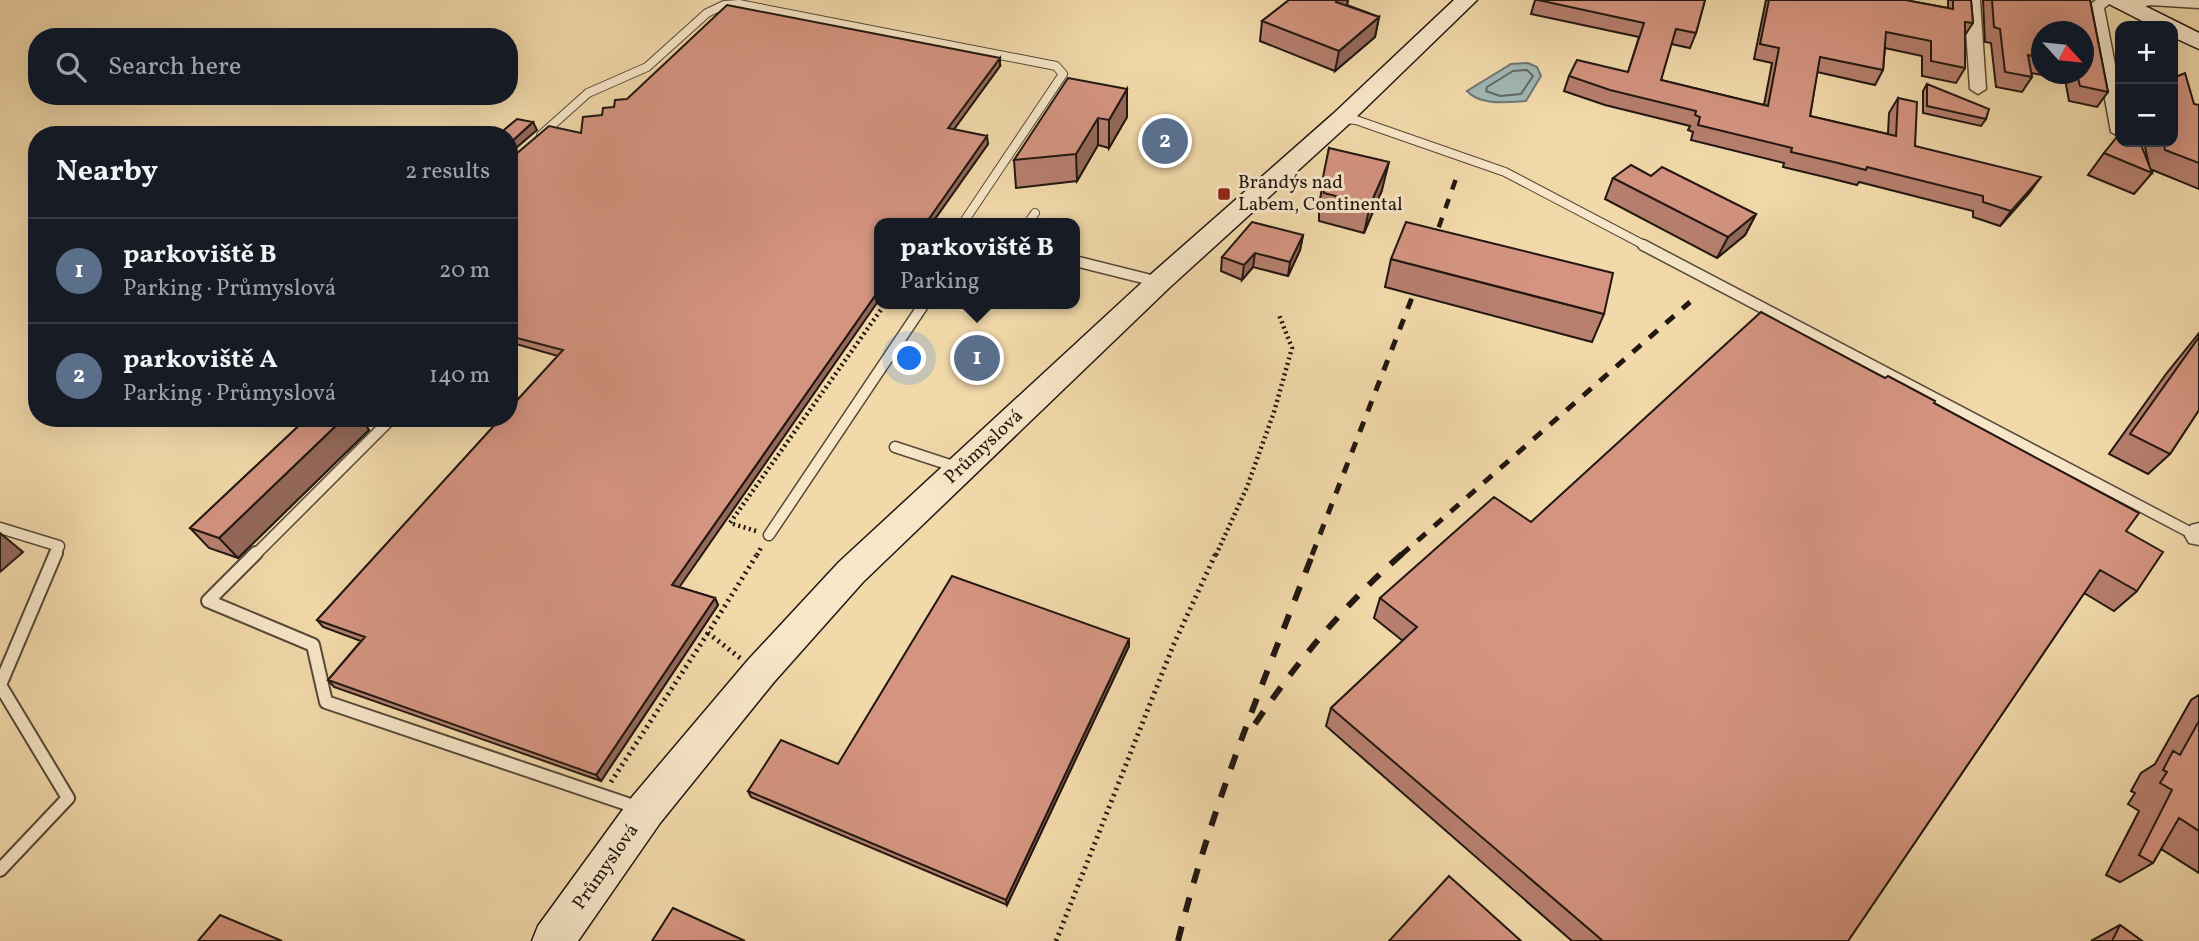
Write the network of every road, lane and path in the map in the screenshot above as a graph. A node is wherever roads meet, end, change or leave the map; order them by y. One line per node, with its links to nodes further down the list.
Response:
1 (1466, 0): 10 (main road, Průmyslová)
2 (1972, 0): 8 (street)
3 (2117, 2): 4 (street); 5 (main road); 9 (street)
4 (2199, 3)
5 (2157, 21)
6 (2178, 32): 7 (main road)
7 (2199, 42)
8 (1978, 89)
9 (2115, 106)
10 (1341, 119): 16 (main road, Průmyslová); 25 (lane)
11 (529, 146): 13 (lane)
12 (1035, 213): 14 (lane)
13 (965, 218)
14 (1032, 218)
15 (1080, 262): 16 (lane)
16 (1158, 282): 22 (main road, Průmyslová)
17 (881, 309): 24 (path)
18 (920, 309): 24 (lane)
19 (1279, 314): 33 (path)
20 (384, 427): 29 (lane)
21 (895, 447): 22 (lane)
22 (960, 469): 30 (main road, Průmyslová)
23 (0, 528): 28 (lane)
24 (768, 535): 26 (path)
25 (2198, 535)
26 (708, 633): 27 (path); 29 (path)
27 (743, 661)
28 (0, 685): 31 (lane)
29 (603, 795): 30 (lane)
30 (646, 810): 32 (main road, Průmyslová)
31 (0, 870)
32 (554, 941)
33 (1056, 941)

